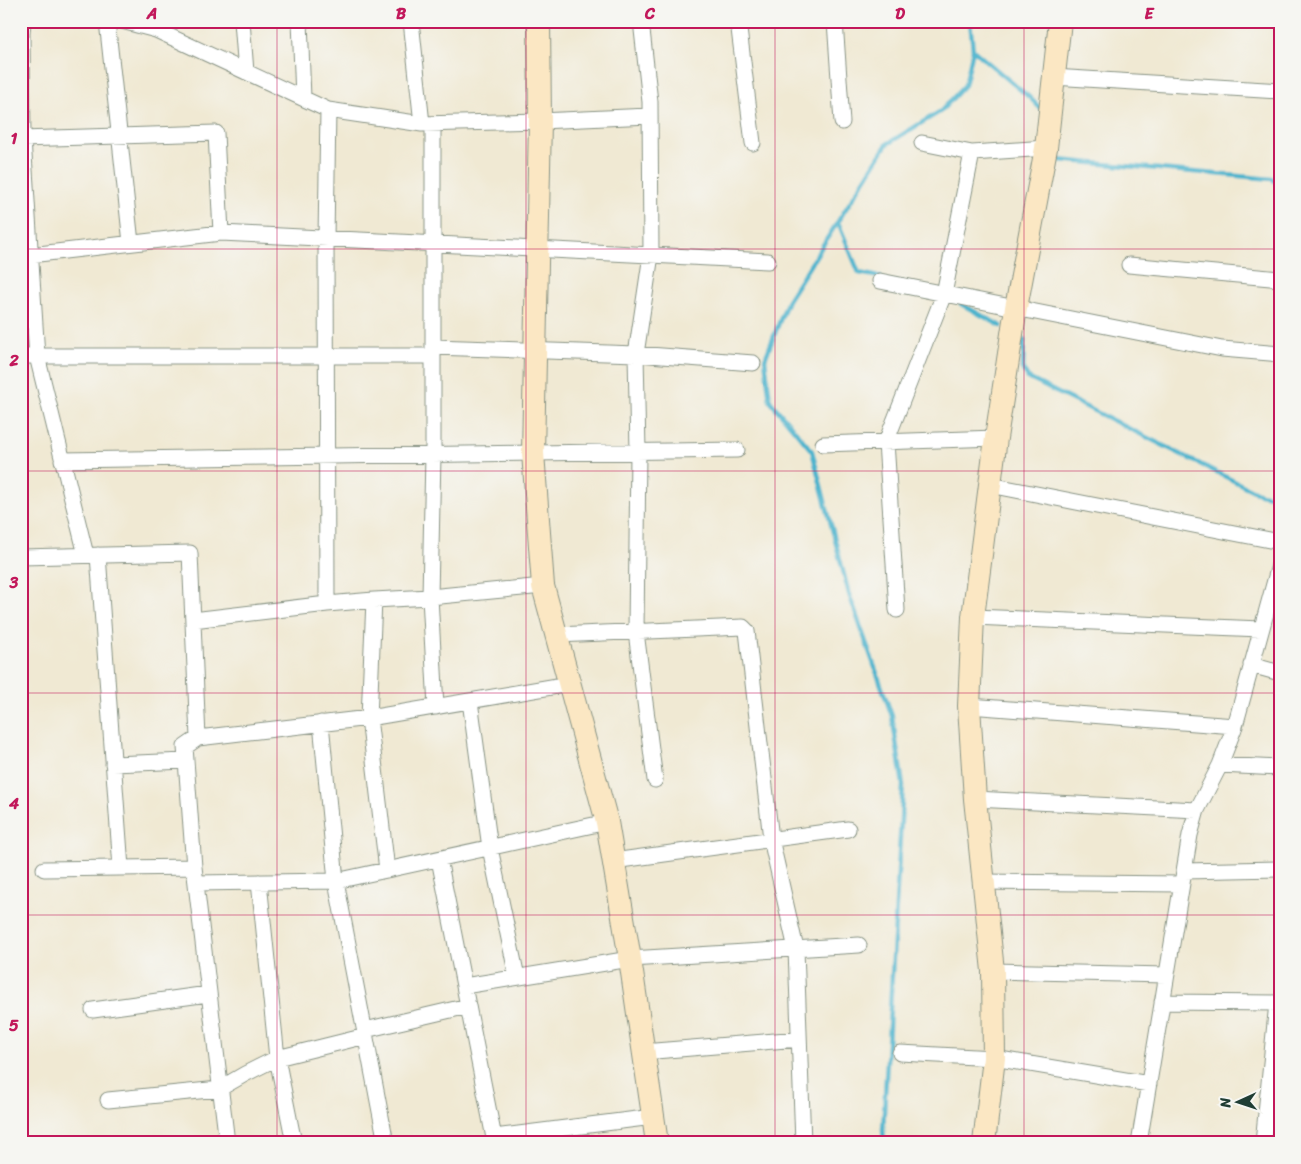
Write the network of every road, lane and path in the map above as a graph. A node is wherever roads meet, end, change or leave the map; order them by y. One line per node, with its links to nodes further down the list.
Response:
1 (23, 21): 23 (street)
2 (107, 21): 22 (street)
3 (122, 21): 12 (street)
4 (242, 21): 13 (street)
5 (300, 21): 16 (street)
6 (411, 21): 21 (street)
7 (540, 21): 19 (street)
8 (641, 21): 18 (street)
9 (738, 21): 24 (street)
10 (835, 21): 20 (street)
11 (1060, 21): 14 (street)
12 (155, 26): 13 (street)
13 (246, 72): 16 (street)
14 (1053, 77): 15 (street); 26 (street)
15 (1280, 91)
16 (303, 98): 17 (street)
17 (328, 110): 21 (street); 29 (street)
18 (649, 116): 19 (street); 33 (street)
19 (540, 121): 21 (street); 32 (street)
20 (842, 122)
21 (428, 124): 31 (street)
22 (120, 136): 23 (street); 28 (street); 30 (street)
23 (22, 139): 35 (street)
24 (753, 143)
25 (922, 143): 27 (street)
26 (1046, 148): 27 (street); 40 (street)
27 (972, 153): 39 (street)
28 (221, 233): 29 (street); 30 (street)
29 (326, 239): 31 (street); 47 (street)
30 (131, 244): 35 (street)
31 (433, 244): 32 (street); 42 (street)
32 (537, 249): 33 (street); 41 (street)
33 (651, 255): 34 (street); 43 (street)
34 (768, 261)
35 (27, 262): 46 (street)
36 (1129, 265): 37 (street)
37 (1280, 279)
38 (880, 281): 39 (street)
39 (944, 294): 40 (street); 50 (street)
40 (1016, 308): 44 (street); 49 (street)
41 (535, 351): 42 (street); 43 (street); 54 (street)
42 (433, 352): 47 (street); 55 (street)
43 (636, 354): 48 (street); 53 (street)
44 (1280, 354)
45 (21, 356): 46 (street)
46 (37, 356): 47 (street); 57 (street)
47 (326, 356): 56 (street)
48 (753, 362)
49 (996, 438): 50 (street); 58 (street)
50 (886, 442): 51 (street); 68 (street)
51 (823, 444)
52 (737, 450): 53 (street)
53 (638, 452): 54 (street); 72 (street)
54 (533, 453): 55 (street); 63 (street)
55 (433, 454): 56 (street); 64 (street)
56 (327, 456): 57 (street); 67 (street)
57 (62, 460): 60 (street)
58 (990, 485): 59 (street); 69 (street)
59 (1280, 542)
60 (92, 555): 61 (street); 70 (street); 85 (street)
61 (21, 557)
62 (1280, 562): 65 (street)
63 (543, 586): 64 (street); 73 (street)
64 (430, 597): 66 (street); 78 (street)
65 (1275, 598): 71 (street)
66 (374, 600): 67 (street); 80 (street)
67 (327, 604): 70 (street)
68 (897, 610)
69 (973, 617): 71 (street); 79 (street)
70 (193, 620): 83 (street)
71 (1261, 629): 74 (street)
72 (636, 632): 73 (street); 88 (street); 93 (street)
73 (556, 635): 76 (street)
74 (1251, 665): 75 (street); 82 (street)
75 (1280, 673)
76 (569, 684): 77 (street); 91 (street)
77 (470, 701): 78 (street); 94 (street)
78 (436, 706): 80 (street)
79 (969, 706): 82 (street); 89 (street)
80 (369, 718): 81 (street); 101 (street)
81 (321, 724): 83 (street); 103 (street)
82 (1235, 726): 86 (street)
83 (198, 738): 84 (street)
84 (186, 761): 85 (street); 97 (street)
85 (113, 764): 98 (street)
86 (1220, 765): 87 (street); 90 (street)
87 (1280, 768)
88 (655, 780)
89 (976, 799): 90 (street); 105 (street)
90 (1197, 810): 102 (street)
91 (607, 822): 94 (street); 96 (street)
92 (848, 829): 93 (street)
93 (771, 839): 96 (street); 108 (street)
94 (490, 848): 95 (street); 112 (street)
95 (439, 859): 101 (street); 113 (street)
96 (613, 861): 109 (street)
97 (194, 867): 98 (street); 106 (street)
98 (121, 868): 99 (street)
99 (44, 869)
100 (1280, 869): 102 (street)
101 (387, 870): 103 (street)
102 (1183, 877): 105 (street); 111 (street)
103 (336, 881): 104 (street); 119 (street)
104 (258, 882): 106 (street); 123 (street)
105 (984, 882): 110 (street)
106 (196, 884): 114 (street)
107 (859, 945): 108 (street)
108 (796, 949): 109 (street); 120 (street)
109 (630, 959): 112 (street); 121 (street)
110 (993, 971): 111 (street); 124 (street)
111 (1166, 975): 115 (street)
112 (517, 977): 113 (street)
113 (464, 986): 117 (street)
114 (208, 994): 118 (street); 126 (street)
115 (1162, 1002): 116 (street); 125 (street)
116 (1278, 1004): 137 (street)
117 (468, 1006): 119 (street); 129 (street)
118 (93, 1010)
119 (365, 1033): 123 (street); 132 (street)
120 (799, 1039): 121 (street); 134 (street)
121 (643, 1052): 128 (street)
122 (900, 1053): 124 (street)
123 (277, 1058): 126 (street); 131 (street)
124 (994, 1058): 125 (street); 135 (street)
125 (1149, 1084): 136 (street)
126 (219, 1090): 127 (street); 130 (street)
127 (108, 1100)
128 (653, 1117): 129 (street); 133 (street)
129 (494, 1140)
130 (227, 1143)
131 (294, 1143)
132 (386, 1143)
133 (657, 1143)
134 (803, 1143)
135 (985, 1143)
136 (1139, 1143)
137 (1263, 1143)

